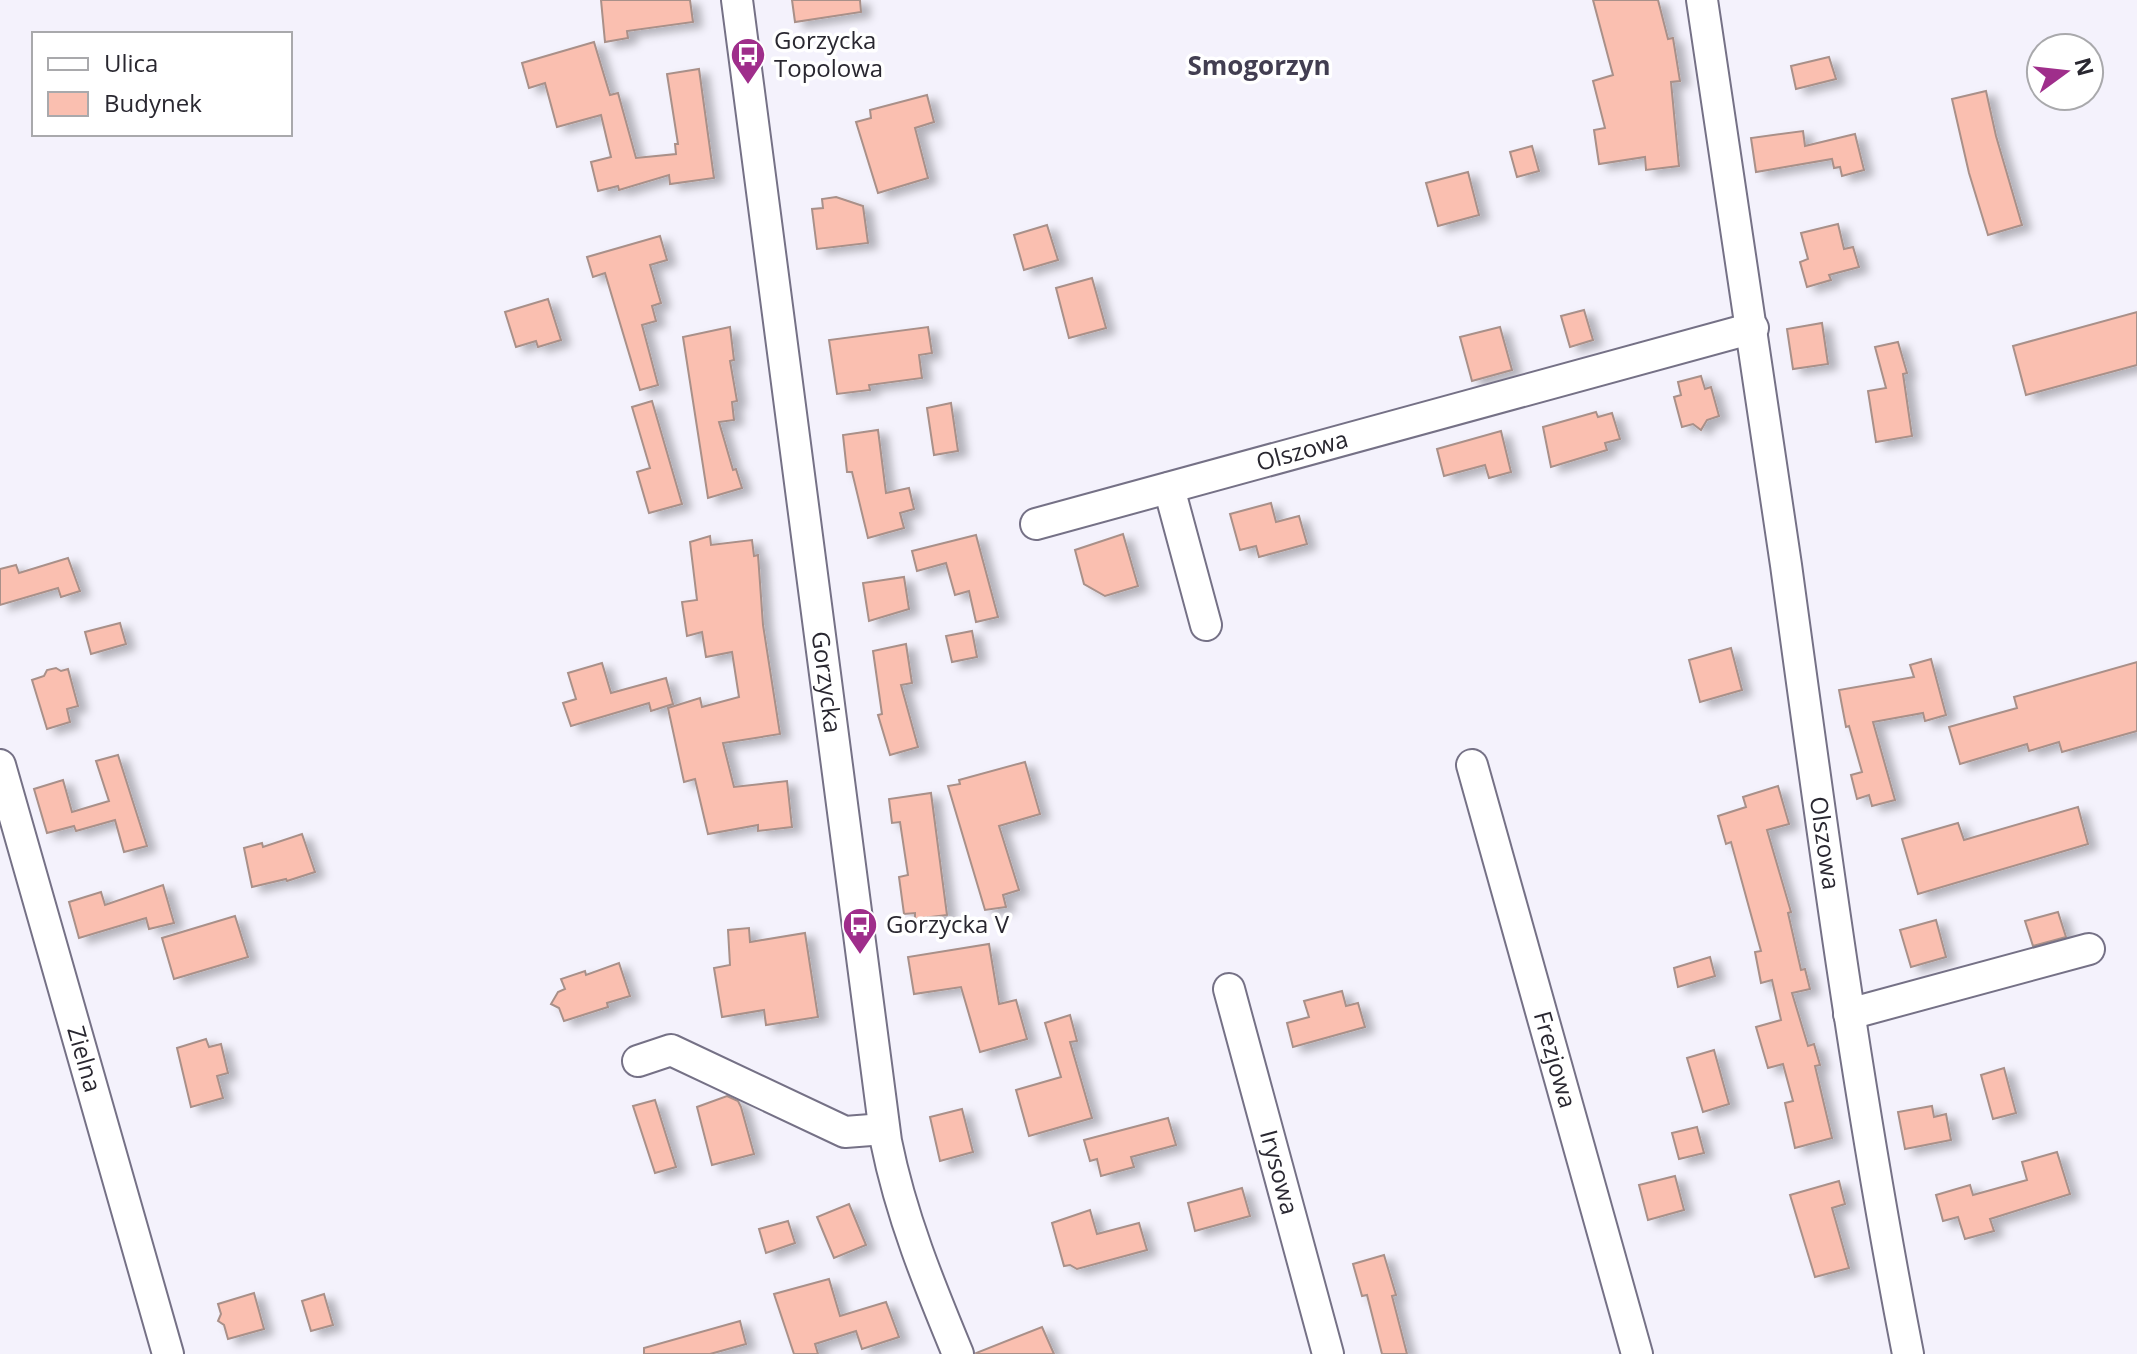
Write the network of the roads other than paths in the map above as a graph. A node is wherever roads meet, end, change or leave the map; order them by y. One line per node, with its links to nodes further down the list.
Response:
1 (737, 0): 13 (street, Gorzycka)
2 (1702, 0): 3 (street, Olszowa)
3 (1753, 328): 4 (street, Olszowa); 11 (street, Olszowa)
4 (1169, 488): 5 (street, Olszowa); 6 (street)
5 (1036, 524)
6 (1206, 625)
7 (0, 765): 14 (street, Zielna)
8 (1472, 765): 17 (street, Frezjowa)
9 (2089, 949): 11 (street)
10 (1229, 989): 16 (street, Irysowa)
11 (1849, 1014): 18 (street, Olszowa)
12 (638, 1061): 13 (street)
13 (884, 1129): 15 (street, Gorzycka)
14 (168, 1354)
15 (958, 1354)
16 (1328, 1354)
17 (1637, 1354)
18 (1908, 1354)

